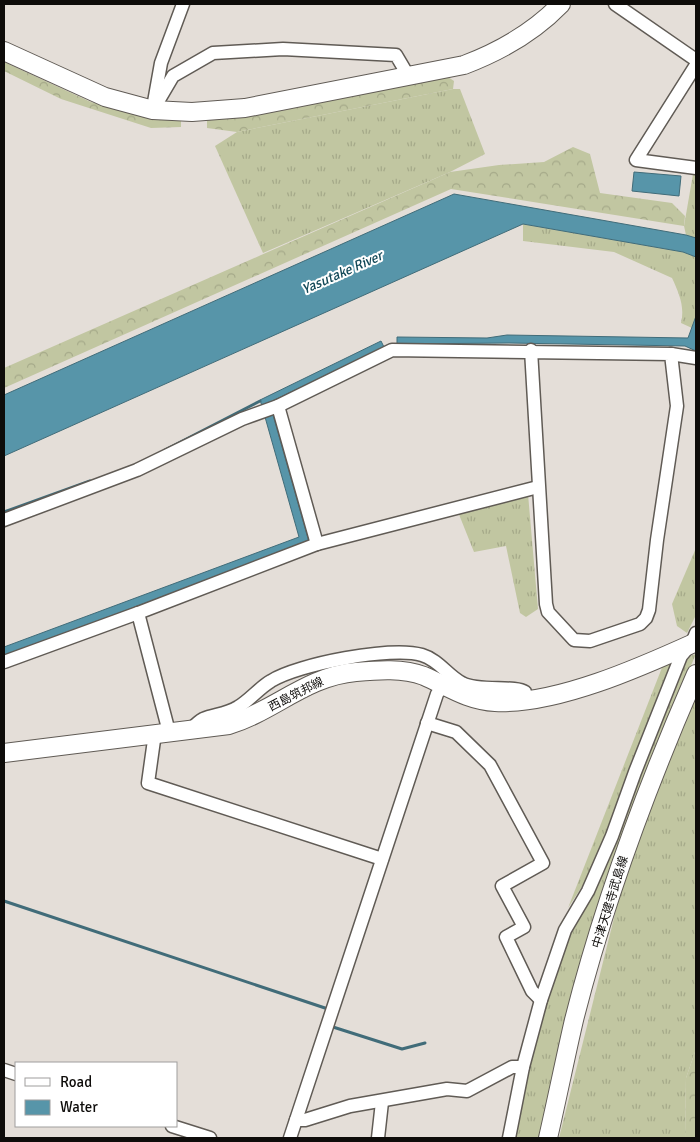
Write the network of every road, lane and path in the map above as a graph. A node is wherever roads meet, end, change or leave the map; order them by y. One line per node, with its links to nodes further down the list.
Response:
1 (183, 4): 8 (street)
2 (561, 4): 7 (main road)
3 (615, 4): 5 (street)
4 (4, 51): 8 (main road)
5 (696, 60)
6 (696, 65): 9 (street)
7 (409, 77): 8 (main road); 8 (street)
8 (153, 110)
9 (696, 168)
10 (531, 350): 11 (street); 13 (street); 14 (street)
11 (671, 354): 12 (street); 14 (street)
12 (696, 358)
13 (278, 406): 15 (street); 16 (street)
14 (538, 487): 16 (street)
15 (4, 520)
16 (317, 544): 17 (street)
17 (138, 613): 19 (street); 25 (street)
18 (695, 639): 22 (main road, 西島筑邦線); 28 (street)
19 (4, 662)
20 (696, 674): 37 (main road, 中津天建寺武島線)
21 (442, 687): 22 (main road, 西島筑邦線); 23 (street); 24 (main road, 西島筑邦線)
22 (526, 699): 24 (street)
23 (427, 722): 27 (street); 28 (street)
24 (191, 729): 25 (main road, 西島筑邦線)
25 (162, 732): 26 (main road, 西島筑邦線); 27 (street)
26 (4, 753)
27 (382, 859): 31 (street)
28 (541, 1000): 29 (street)
29 (524, 1067): 30 (street); 36 (street)
30 (382, 1102): 31 (street); 35 (street)
31 (296, 1120): 34 (street)
32 (175, 1127): 33 (street)
33 (210, 1138)
34 (290, 1138)
35 (378, 1138)
36 (509, 1138)
37 (548, 1138)

